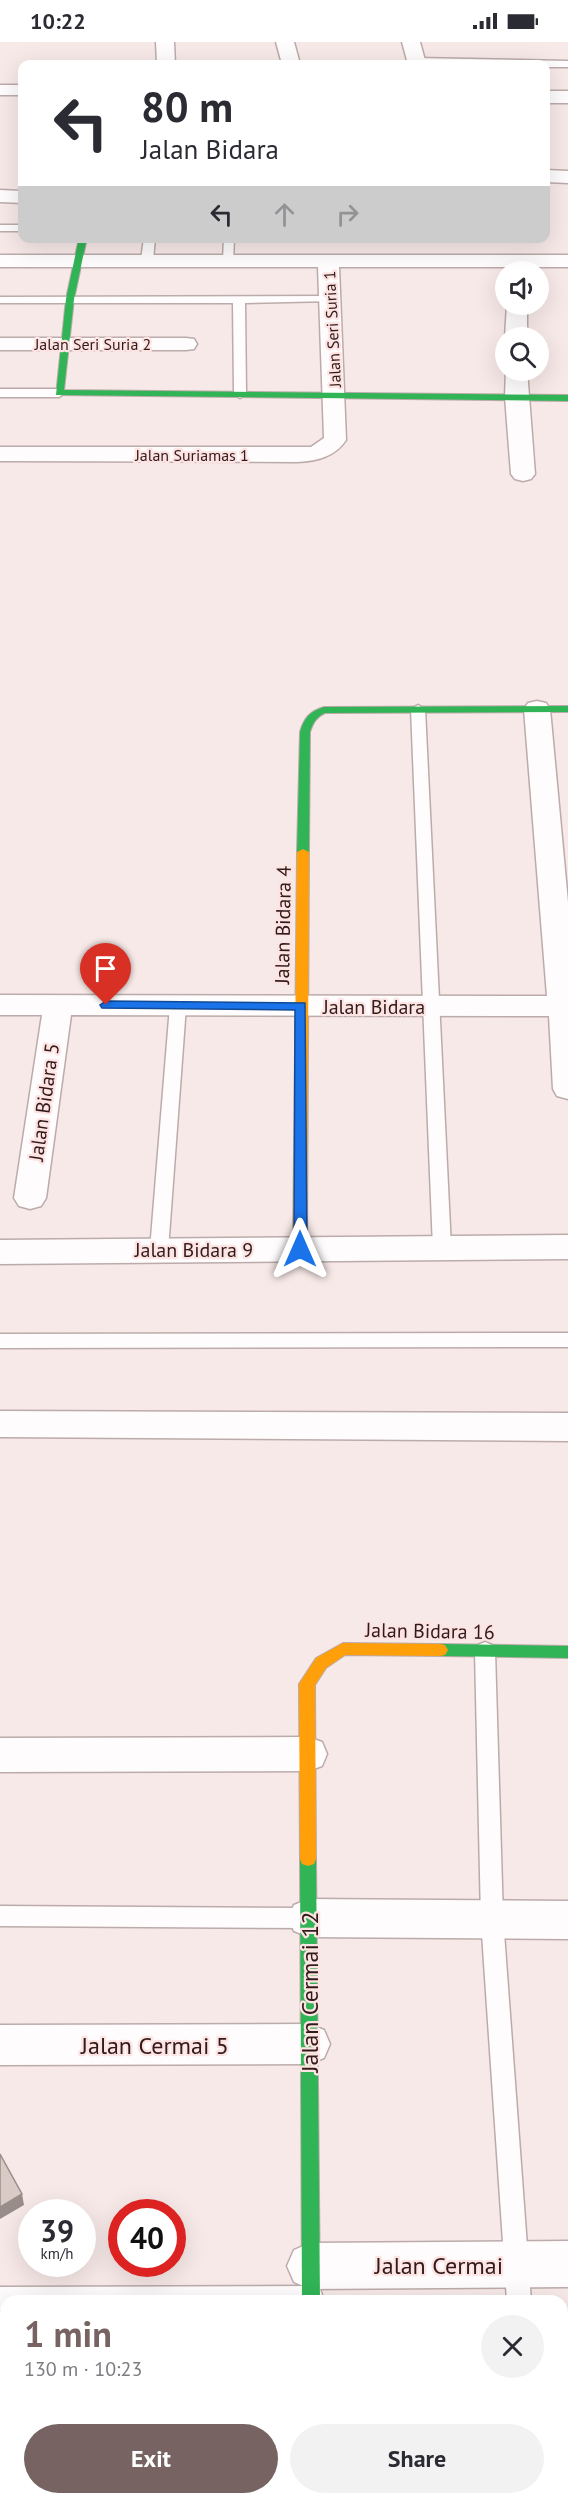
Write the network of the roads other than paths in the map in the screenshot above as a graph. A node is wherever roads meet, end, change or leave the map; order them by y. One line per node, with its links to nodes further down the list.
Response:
1 (165, 42): 4 (street)
2 (285, 42): 5 (street)
3 (411, 42): 6 (street)
4 (166, 60)
5 (290, 60)
6 (416, 60)
7 (550, 64): 8 (lane)
8 (568, 64)
9 (0, 90): 10 (street)
10 (18, 90)
11 (568, 97): 12 (street)
12 (550, 98)
13 (550, 176): 14 (street)
14 (568, 177)
15 (0, 196): 16 (street)
16 (18, 197)
17 (0, 228): 18 (lane)
18 (18, 228)
19 (82, 243): 24 (street)
20 (149, 243): 25 (lane)
21 (229, 243): 26 (lane)
22 (517, 243): 27 (street)
23 (0, 261): 24 (street)
24 (78, 261): 25 (street); 32 (street)
25 (147, 261): 26 (street)
26 (229, 261): 29 (street)
27 (517, 261)
28 (568, 261): 30 (street)
29 (328, 262): 31 (street); 33 (street, Jalan Seri Suria 1)
30 (549, 263)
31 (495, 266)
32 (70, 299): 34 (lane); 35 (lane); 37 (street)
33 (329, 299): 35 (lane); 43 (street, Jalan Seri Suria 1)
34 (0, 300)
35 (239, 300): 42 (lane)
36 (0, 344): 37 (street, Jalan Seri Suria 2)
37 (64, 344): 38 (street, Jalan Seri Suria 2); 41 (street)
38 (186, 344)
39 (516, 381): 44 (street)
40 (0, 393): 41 (lane)
41 (59, 393): 42 (street)
42 (240, 394): 43 (street)
43 (336, 396): 44 (street); 46 (street, Jalan Suriamas 1)
44 (516, 398): 45 (street); 47 (street)
45 (568, 398)
46 (0, 454)
47 (523, 474)
48 (418, 709): 49 (street); 54 (street, Jalan Bidara 4); 56 (lane)
49 (537, 709): 50 (street); 55 (street)
50 (568, 709)
51 (0, 1005): 52 (street, Jalan Bidara)
52 (58, 1005): 53 (street, Jalan Bidara); 58 (street, Jalan Bidara 5)
53 (178, 1006): 54 (street, Jalan Bidara); 62 (lane)
54 (301, 1006): 56 (street, Jalan Bidara); 61 (street, Jalan Bidara 4)
55 (566, 1006): 56 (street, Jalan Bidara); 57 (street)
56 (431, 1007): 60 (lane)
57 (568, 1089)
58 (30, 1198)
59 (568, 1247): 60 (street, Jalan Bidara 9)
60 (442, 1248): 61 (street, Jalan Bidara 9)
61 (300, 1249): 62 (street, Jalan Bidara 9)
62 (159, 1250): 63 (street, Jalan Bidara 9)
63 (0, 1252)
64 (568, 1340): 65 (lane)
65 (0, 1341)
66 (0, 1424): 67 (street)
67 (568, 1427)
68 (484, 1651): 69 (street, Jalan Bidara 16); 70 (street, Jalan Bidara 16); 75 (lane)
69 (568, 1652)
70 (307, 1684): 71 (street, Jalan Cermai 12)
71 (308, 1754): 72 (street); 74 (street, Jalan Cermai 12)
72 (0, 1755)
73 (0, 1916): 74 (lane)
74 (309, 1918): 75 (street); 77 (street, Jalan Cermai 12)
75 (492, 1919): 76 (street); 80 (lane)
76 (568, 1920)
77 (309, 2044): 78 (street, Jalan Cermai 5); 81 (street, Jalan Cermai 12)
78 (0, 2045)
79 (568, 2265): 80 (street, Jalan Cermai)
80 (518, 2283): 81 (street, Jalan Cermai)
81 (311, 2288): 82 (lane)
82 (113, 2295)

